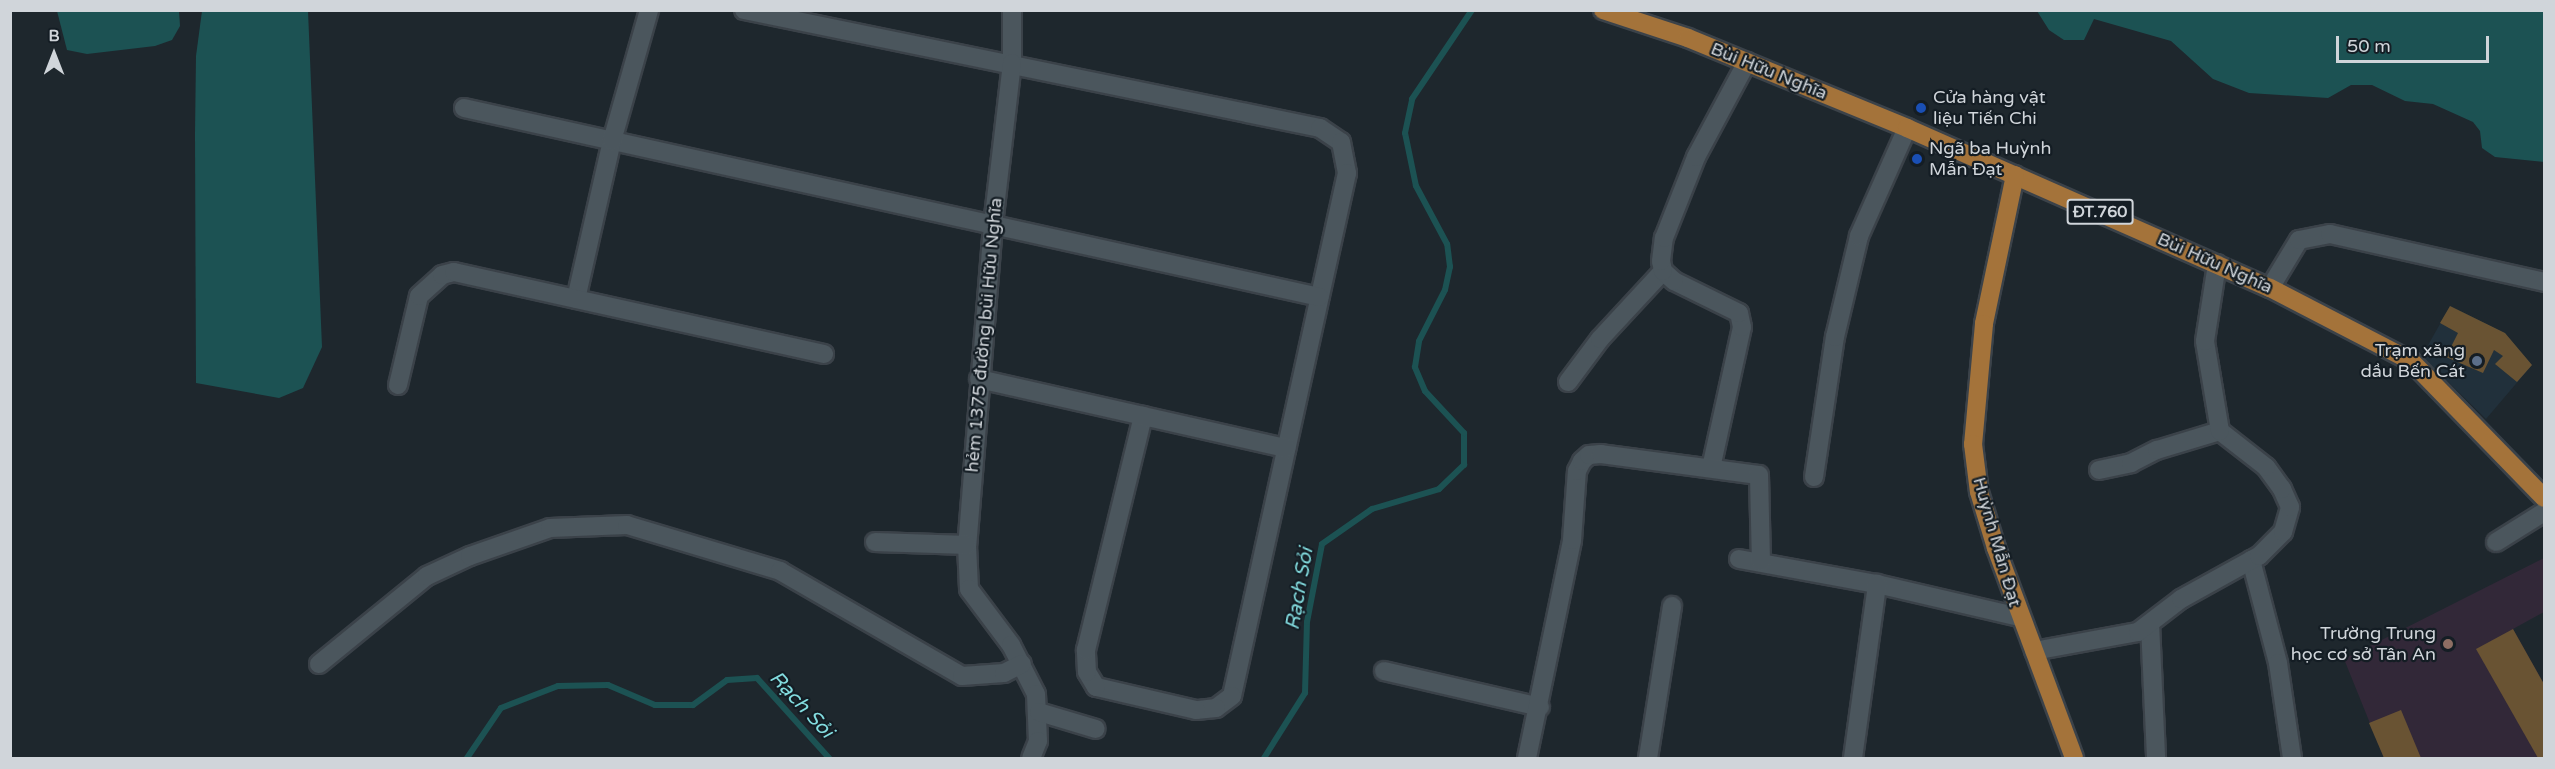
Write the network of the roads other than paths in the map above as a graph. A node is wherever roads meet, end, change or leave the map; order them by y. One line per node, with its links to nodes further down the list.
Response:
1 (649, 10): 9 (street)
2 (744, 10): 6 (street)
3 (1012, 10): 6 (street, hẻm 1375 đường bùi Hữu Nghĩa)
4 (1603, 10): 5 (main road, Bùi Hữu Nghĩa / ĐT.760)
5 (1746, 62): 8 (main road, Bùi Hữu Nghĩa / ĐT.760); 13 (street)
6 (1012, 63): 11 (street, hẻm 1375 đường bùi Hữu Nghĩa); 16 (street)
7 (464, 108): 9 (street)
8 (1907, 128): 10 (main road, Bùi Hữu Nghĩa / ĐT.760); 27 (street)
9 (612, 141): 11 (street); 17 (street)
10 (2015, 175): 12 (main road, Bùi Hữu Nghĩa / ĐT.760); 38 (main road, Huỳnh Mẫn Đạt)
11 (993, 225): 16 (street); 19 (street, hẻm 1375 đường bùi Hữu Nghĩa)
12 (2217, 264): 15 (main road, Bùi Hữu Nghĩa / ĐT.760); 23 (street)
13 (1663, 271): 20 (street); 25 (street)
14 (2544, 282): 15 (street)
15 (2270, 288): 28 (main road, Bùi Hữu Nghĩa / ĐT.760)
16 (1319, 297): 24 (street)
17 (576, 299): 18 (street); 21 (street)
18 (824, 354)
19 (979, 379): 22 (street); 32 (street, hẻm 1375 đường bùi Hữu Nghĩa)
20 (1568, 382)
21 (398, 385)
22 (1143, 416): 24 (street); 24 (street)
23 (2220, 431): 26 (street); 34 (street)
24 (1286, 448)
25 (1711, 468): 35 (street); 44 (street)
26 (2099, 470)
27 (1814, 477)
28 (2544, 498)
29 (2544, 512): 31 (street)
30 (875, 542): 32 (street)
31 (2496, 542)
32 (967, 545): 42 (street, hẻm 1375 đường bùi Hữu Nghĩa)
33 (1739, 559): 35 (street)
34 (2252, 560): 39 (street); 53 (street)
35 (1761, 562): 36 (street)
36 (1877, 584): 38 (street); 50 (street)
37 (1672, 606): 49 (street)
38 (2019, 617): 40 (main road, Huỳnh Mẫn Đạt)
39 (2150, 624): 40 (street); 52 (street)
40 (2034, 651): 51 (main road, Huỳnh Mẫn Đạt)
41 (319, 664): 42 (street)
42 (1022, 664): 45 (street, hẻm 1375 đường bùi Hữu Nghĩa)
43 (1384, 671): 44 (street)
44 (1540, 707): 48 (street)
45 (1039, 712): 46 (street); 47 (street)
46 (1096, 729)
47 (1030, 759)
48 (1527, 759)
49 (1648, 759)
50 (1853, 759)
51 (2074, 759)
52 (2156, 759)
53 (2292, 759)

